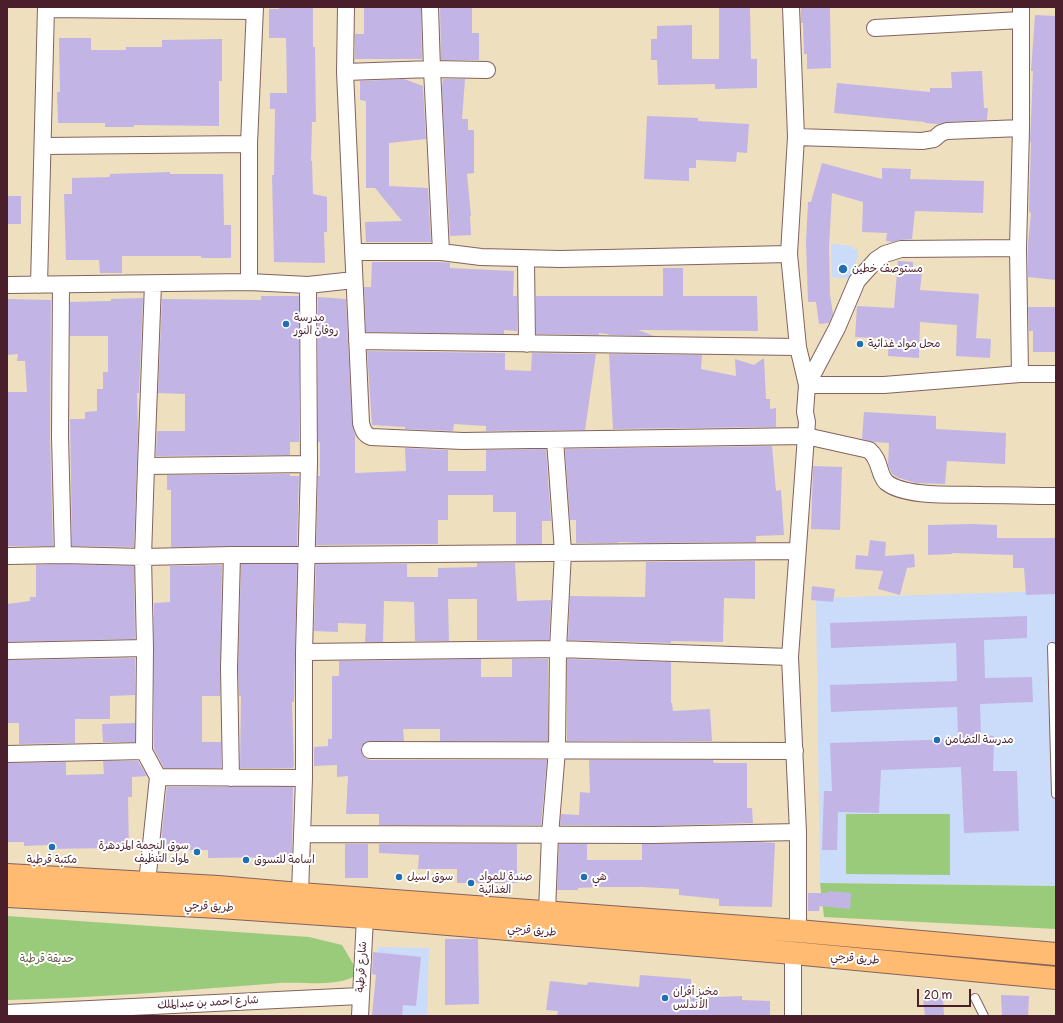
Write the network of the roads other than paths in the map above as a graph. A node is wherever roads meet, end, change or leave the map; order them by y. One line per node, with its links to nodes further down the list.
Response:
1 (346, 7): 10 (street)
2 (430, 7): 8 (street)
3 (791, 7): 12 (street)
4 (46, 8): 5 (street); 14 (street)
5 (255, 9): 13 (street)
6 (1020, 14): 7 (street); 11 (street)
7 (874, 28)
8 (432, 69): 9 (street); 10 (street); 17 (street)
9 (487, 70)
10 (345, 72): 16 (street)
11 (1020, 128): 12 (street); 15 (street)
12 (796, 137): 18 (street)
13 (249, 144): 14 (street); 21 (street)
14 (43, 146): 24 (street)
15 (1018, 248): 30 (street); 32 (street)
16 (353, 252): 17 (street); 20 (street)
17 (441, 252): 19 (street)
18 (789, 254): 19 (street); 29 (street)
19 (526, 259): 28 (street)
20 (354, 280): 26 (street); 27 (street)
21 (249, 282): 22 (street); 26 (street)
22 (154, 284): 25 (street); 36 (street)
23 (7, 285): 24 (street)
24 (39, 285): 25 (street)
25 (61, 285): 40 (street)
26 (308, 285): 35 (street)
27 (357, 341): 28 (street); 34 (street)
28 (527, 344): 29 (street)
29 (798, 347): 32 (street)
30 (1020, 374): 31 (street); 32 (street)
31 (1056, 374)
32 (807, 385): 33 (street)
33 (806, 436): 34 (street); 37 (street); 38 (street)
34 (555, 440): 39 (street)
35 (309, 464): 36 (street); 43 (street)
36 (146, 466): 44 (street)
37 (1056, 496)
38 (798, 551): 39 (street); 50 (street)
39 (563, 552): 43 (street); 47 (street)
40 (63, 555): 42 (street); 44 (street)
41 (232, 555): 43 (street); 44 (street); 57 (street)
42 (7, 556)
43 (306, 556): 49 (street)
44 (143, 557): 46 (street)
45 (1052, 647): 59 (lane)
46 (145, 648): 48 (street); 53 (street)
47 (558, 649): 49 (street); 50 (street); 52 (street)
48 (7, 651)
49 (304, 652): 58 (street)
50 (790, 657): 54 (street)
51 (370, 750): 52 (street)
52 (557, 750): 54 (street); 62 (street)
53 (144, 751): 55 (street); 56 (street)
54 (795, 751): 60 (street)
55 (7, 754)
56 (158, 777): 57 (street); 64 (street)
57 (231, 778): 58 (street)
58 (304, 778): 61 (street)
59 (1056, 794)
60 (798, 832): 62 (street); 69 (street)
61 (303, 834): 62 (street); 65 (street)
62 (550, 835): 67 (street)
63 (7, 875): 64 (highway, طريق قرجي)
64 (147, 883): 65 (highway, طريق قرجي)
65 (300, 894): 67 (highway, طريق قرجي)
66 (7, 896): 68 (highway, طريق قرجي)
67 (547, 912): 69 (highway, طريق قرجي)
68 (365, 917): 70 (highway, طريق قرجي); 73 (street, شارع قرطبة)
69 (798, 931): 71 (highway, طريق قرجي)
70 (793, 953): 72 (highway, طريق قرجي); 77 (street)
71 (1056, 954)
72 (1056, 978)
73 (360, 996): 75 (street, شارع احمد بن عبدالملك); 76 (street, شارع قرطبة)
74 (975, 998): 78 (lane)
75 (17, 1014)
76 (360, 1016)
77 (793, 1016)
78 (984, 1016)

